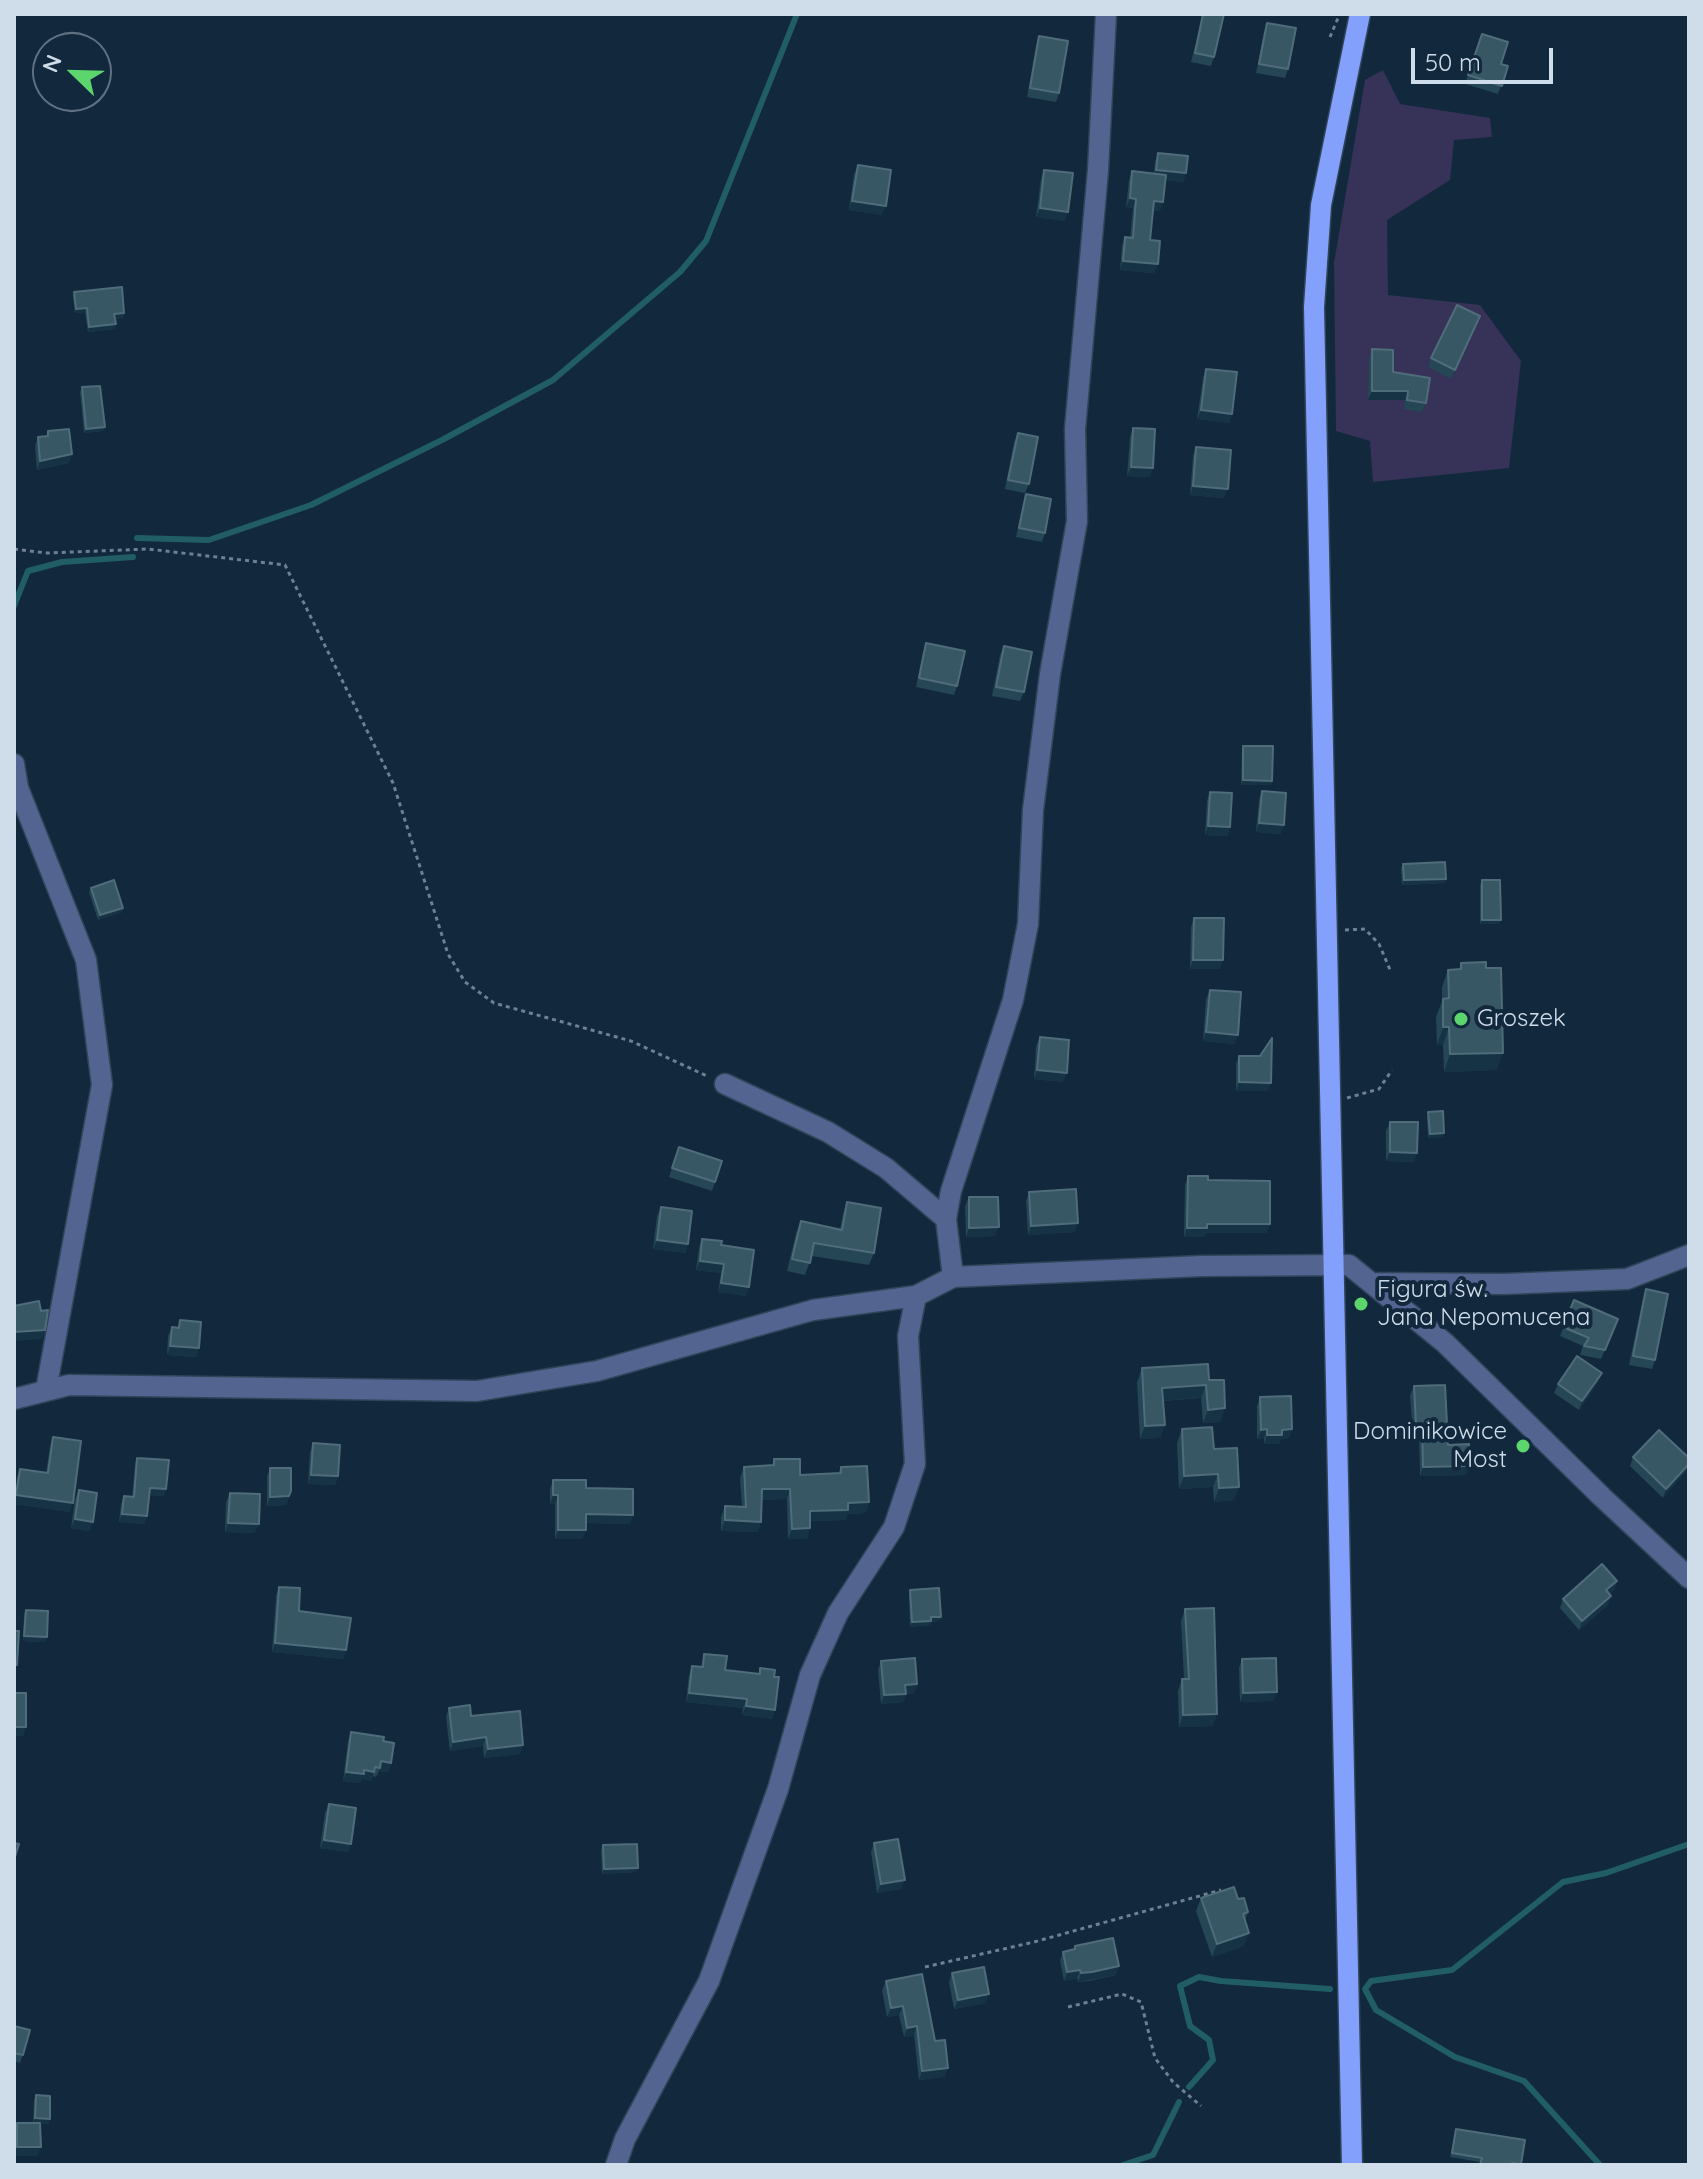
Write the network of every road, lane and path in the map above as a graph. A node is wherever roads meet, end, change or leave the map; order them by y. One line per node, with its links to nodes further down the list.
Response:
1 (1106, 14): 12 (street)
2 (1360, 14): 7 (main road)
3 (1338, 17): 4 (path)
4 (1330, 37)
5 (14, 549): 10 (path)
6 (14, 764): 18 (street)
7 (1325, 931): 8 (path); 11 (main road)
8 (1391, 972)
9 (1392, 1070): 11 (path)
10 (725, 1084): 12 (street)
11 (1329, 1099): 14 (main road)
12 (946, 1219): 15 (street)
13 (1689, 1255): 16 (street)
14 (1333, 1264): 15 (street); 16 (street); 26 (main road)
15 (953, 1277): 17 (street)
16 (1373, 1283): 20 (street)
17 (916, 1296): 18 (street); 25 (street)
18 (46, 1390): 19 (street)
19 (15, 1401)
20 (1689, 1578)
21 (1221, 1890): 22 (path)
22 (925, 1967)
23 (1068, 2007): 24 (path)
24 (1201, 2106)
25 (616, 2165)
26 (1352, 2165)

